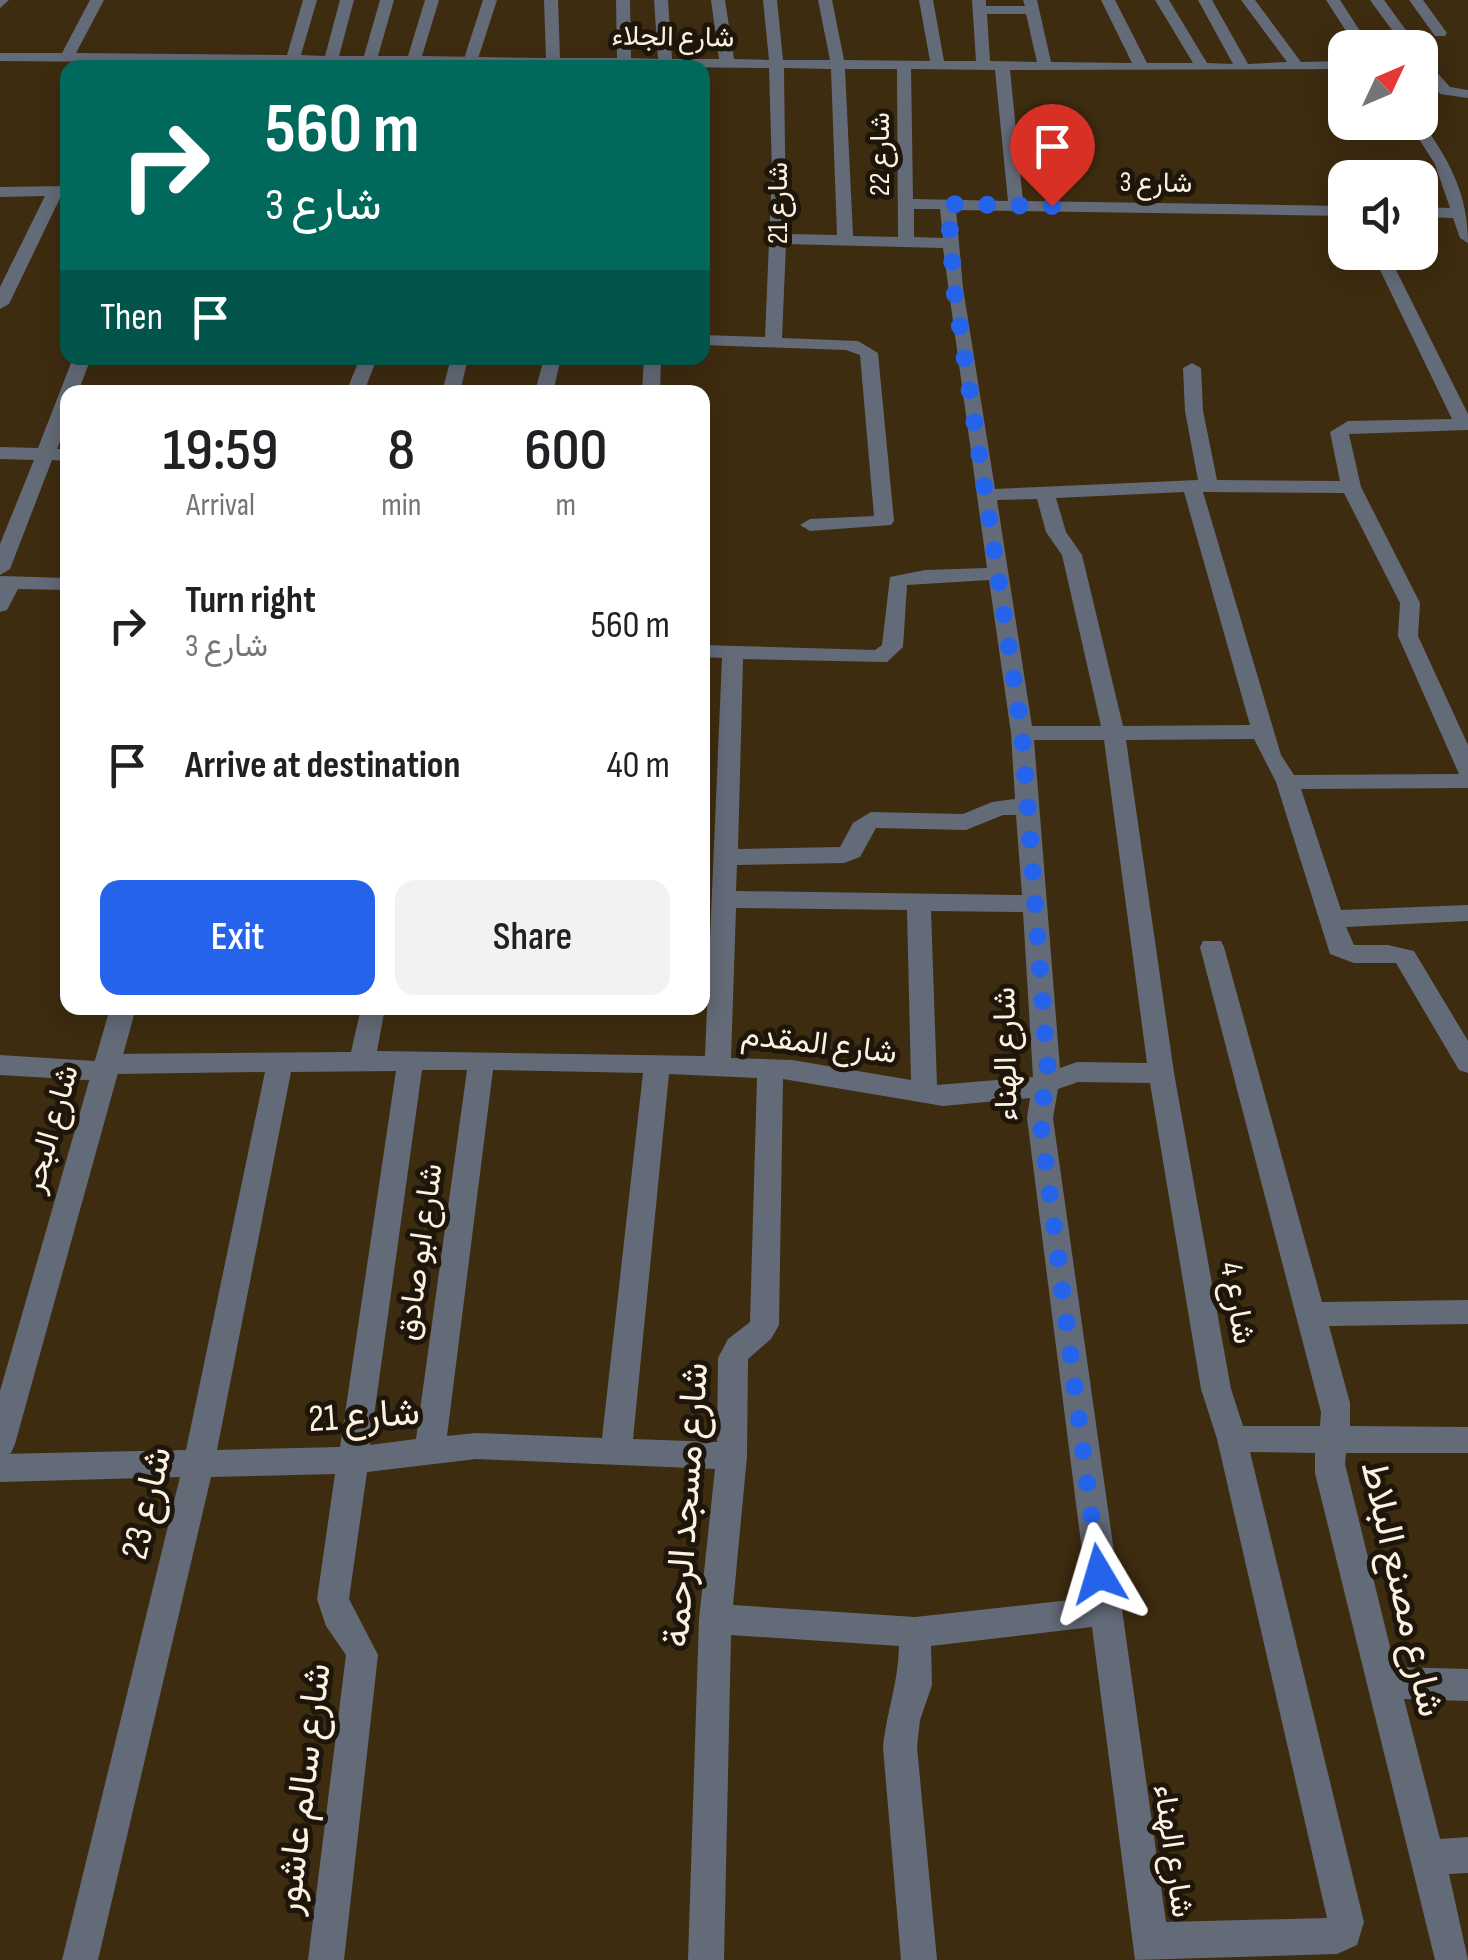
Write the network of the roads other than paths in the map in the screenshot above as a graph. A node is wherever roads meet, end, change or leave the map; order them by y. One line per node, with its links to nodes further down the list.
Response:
1 (97, 0): 27 (street)
2 (310, 0): 29 (street)
3 (432, 0): 32 (street)
4 (490, 0): 33 (street)
5 (551, 0): 34 (street)
6 (623, 0): 35 (street)
7 (661, 0): 36 (street)
8 (718, 0): 37 (street)
9 (770, 0): 39 (street, شارع 21)
10 (825, 0): 40 (street)
11 (926, 0): 42 (street)
12 (1108, 0): 48 (street)
13 (1162, 0): 49 (street)
14 (1205, 0): 50 (street)
15 (1248, 0): 47 (street)
16 (1333, 0): 23 (street)
17 (1376, 0): 24 (street)
18 (1416, 0): 25 (street)
19 (980, 5): 20 (street); 44 (street)
20 (1031, 5): 46 (street)
21 (346, 6): 22 (street); 30 (street)
22 (385, 7): 31 (street)
23 (1352, 30)
24 (1398, 30)
25 (1440, 33)
26 (0, 57): 27 (street, شارع الجلاء)
27 (66, 58): 28 (street, شارع الجلاء)
28 (132, 60)
29 (294, 60): 30 (street, شارع الجلاء)
30 (332, 60): 31 (street, شارع الجلاء)
31 (370, 60)
32 (414, 60)
33 (471, 60)
34 (544, 60)
35 (624, 60)
36 (665, 60)
37 (728, 63): 38 (street, شارع الجلاء); 39 (street, شارع الجلاء)
38 (710, 64)
39 (778, 64): 40 (street, شارع الجلاء); 64 (street, شارع 21)
40 (838, 64): 41 (street, شارع الجلاء); 65 (street)
41 (904, 65): 42 (street, شارع الجلاء); 57 (street, شارع 22)
42 (938, 65): 44 (street, شارع الجلاء)
43 (1328, 65): 47 (street, شارع الجلاء)
44 (984, 66): 45 (street, شارع الجلاء)
45 (1002, 66): 46 (street, شارع الجلاء); 59 (street)
46 (1045, 66): 48 (street, شارع الجلاء)
47 (1296, 66): 50 (street, شارع الجلاء)
48 (1142, 68): 49 (street, شارع الجلاء)
49 (1203, 68): 50 (street, شارع الجلاء)
50 (1242, 68)
51 (1438, 81): 52 (street)
52 (1468, 94)
53 (1427, 140): 62 (street)
54 (0, 192): 55 (street)
55 (60, 192)
56 (60, 194): 69 (street)
57 (905, 204): 58 (street, شارع 3); 66 (street, شارع 22)
58 (948, 204): 59 (street, شارع 3); 67 (street, شارع الهناء)
59 (1016, 206): 60 (street, شارع 3)
60 (1328, 212)
61 (1438, 212): 62 (street)
62 (1463, 213): 63 (street)
63 (1468, 238)
64 (779, 239): 65 (street); 71 (street, شارع 21)
65 (845, 241): 66 (street)
66 (906, 242): 67 (street)
67 (951, 243): 81 (street, شارع الهناء)
68 (1388, 270): 74 (street)
69 (0, 304)
70 (710, 340): 71 (street)
71 (773, 342): 82 (street)
72 (1192, 368): 78 (street)
73 (60, 416): 77 (street)
74 (1466, 424): 79 (street)
75 (0, 454): 77 (street)
76 (60, 454): 77 (street)
77 (46, 455): 84 (street)
78 (1201, 486): 79 (street); 80 (street); 90 (street)
79 (1351, 487): 92 (street)
80 (1045, 492): 81 (street); 89 (street, شارع 4)
81 (984, 495): 83 (street, شارع الهناء)
82 (810, 525)
83 (997, 574): 88 (street); 91 (street, شارع الهناء)
84 (4, 578): 85 (street); 86 (street)
85 (60, 583)
86 (0, 606)
87 (710, 651): 88 (street)
88 (733, 652): 96 (street)
89 (1114, 732): 90 (street); 91 (street); 116 (street, شارع 4)
90 (1263, 732): 94 (street)
91 (1022, 733): 95 (street, شارع الهناء)
92 (1468, 770)
93 (1468, 781): 94 (street)
94 (1288, 782): 101 (street)
95 (1027, 807): 96 (street); 99 (street, شارع الهناء)
96 (726, 857): 97 (street)
97 (724, 899): 98 (street); 102 (street)
98 (919, 903): 99 (street); 118 (street)
99 (1034, 904): 117 (street, شارع الهناء)
100 (1468, 913): 101 (street)
101 (1330, 919): 106 (street)
102 (712, 943): 113 (street)
103 (1212, 948): 120 (street, شارع مصنع البلاط)
104 (122, 1015): 114 (street, شارع البحر)
105 (372, 1015): 110 (street)
106 (1466, 1057)
107 (481, 1060): 108 (street, شارع المقدم); 111 (street, شارع المقدم); 126 (street, شارع ابو صادق)
108 (410, 1061): 110 (street, شارع المقدم); 128 (street, شارع سالم عاشور)
109 (280, 1062): 110 (street, شارع المقدم); 114 (street, شارع المقدم); 129 (street, شارع 23)
110 (362, 1062)
111 (657, 1064): 113 (street, شارع المقدم); 125 (street)
112 (0, 1066): 114 (street, شارع المقدم)
113 (718, 1067): 115 (street, شارع المقدم)
114 (104, 1068): 124 (street, شارع البحر)
115 (770, 1070): 118 (street, شارع المقدم); 127 (street, شارع مسجد الرحمة)
116 (1161, 1073): 117 (street, شارع المقدم); 121 (street, شارع 4)
117 (1047, 1082): 118 (street, شارع المقدم); 131 (street, شارع الهناء)
118 (924, 1093)
119 (1468, 1312): 120 (street)
120 (1311, 1314): 122 (street, شارع مصنع البلاط)
121 (1232, 1439): 122 (street); 138 (street, شارع 4)
122 (1331, 1439): 123 (street); 134 (street, شارع مصنع البلاط)
123 (1468, 1440)
124 (0, 1444)
125 (616, 1452): 126 (street, شارع 21); 127 (street, شارع 21)
126 (429, 1454): 128 (street, شارع 21)
127 (732, 1456): 132 (street, شارع مسجد الرحمة)
128 (354, 1460): 129 (street, شارع 21); 140 (street, شارع سالم عاشور)
129 (199, 1462): 130 (street, شارع 21); 139 (street, شارع 23)
130 (0, 1468)
131 (1104, 1612): 133 (street); 138 (street, شارع الهناء)
132 (715, 1619): 133 (street); 141 (street, شارع مسجد الرحمة)
133 (915, 1632): 142 (street)
134 (1383, 1682): 135 (street); 137 (street, شارع مصنع البلاط)
135 (1468, 1685)
136 (1468, 1855): 137 (street)
137 (1427, 1858): 143 (street, شارع مصنع البلاط)
138 (1151, 1950)
139 (80, 1960)
140 (326, 1960)
141 (706, 1960)
142 (919, 1960)
143 (1453, 1960)

